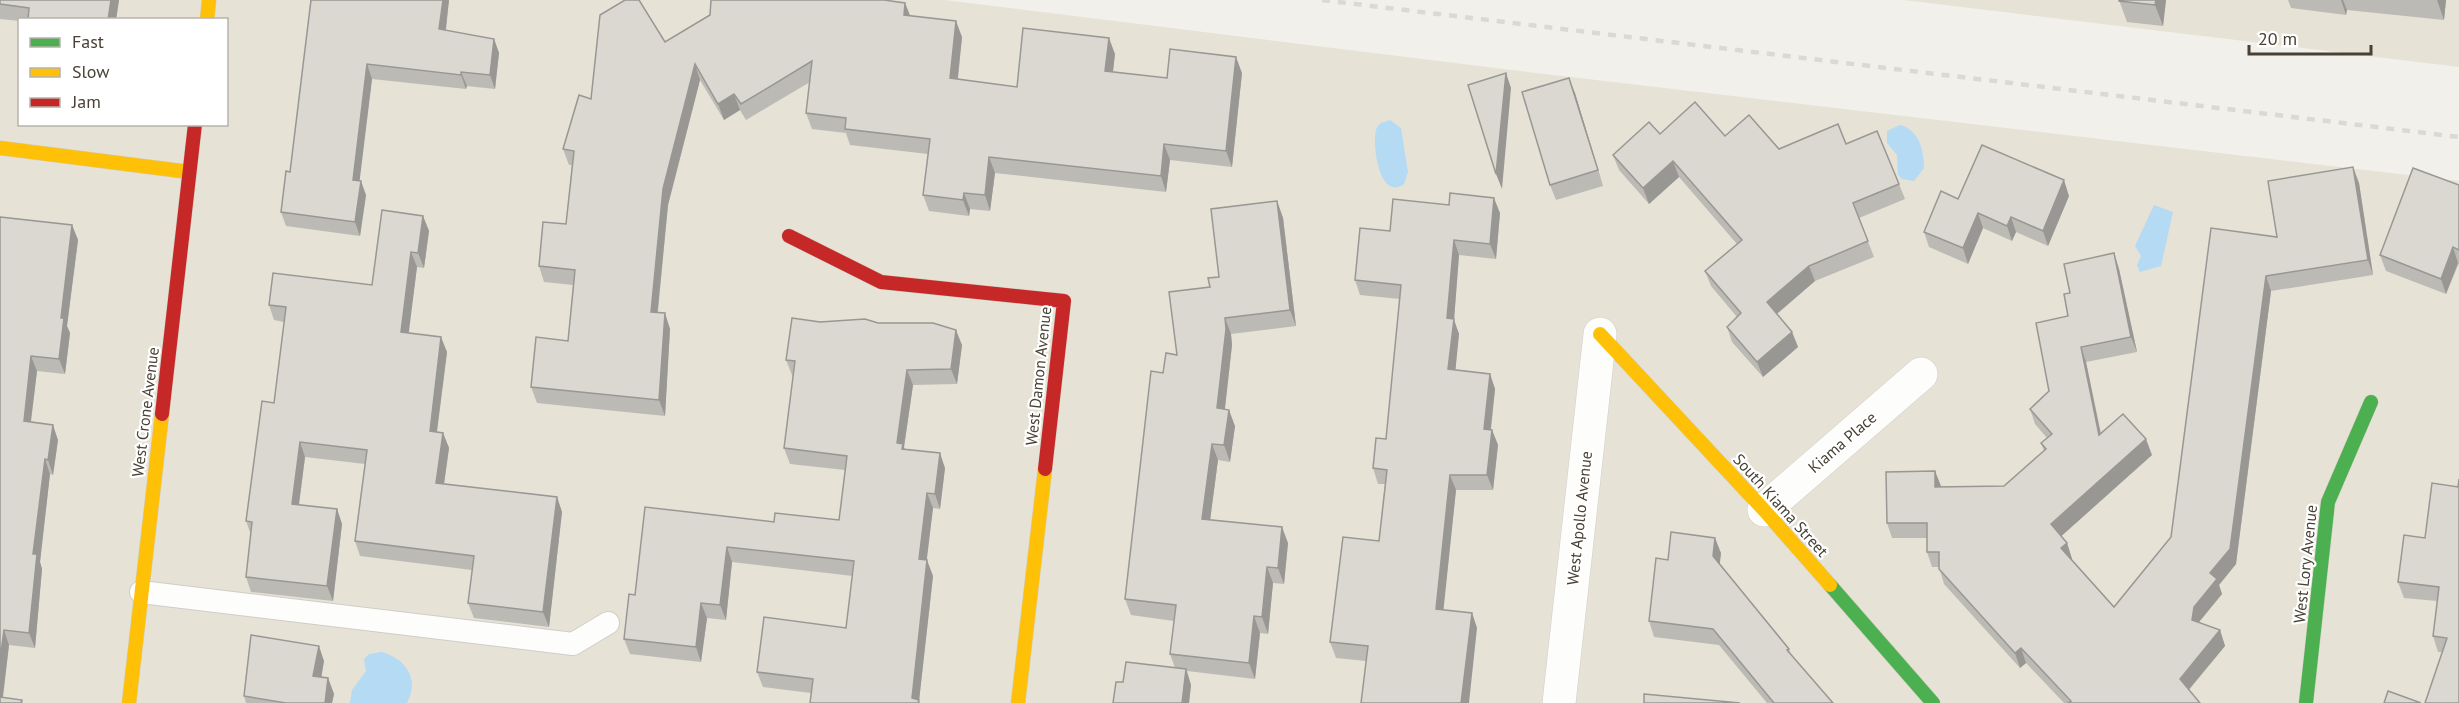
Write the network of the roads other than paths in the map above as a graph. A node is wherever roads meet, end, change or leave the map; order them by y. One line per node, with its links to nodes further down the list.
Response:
1 (209, 0): 2 (street)
2 (207, 18)
3 (195, 126): 5 (street, West Crone Avenue)
4 (0, 148): 5 (street)
5 (189, 172): 11 (street, West Crone Avenue)
6 (789, 236): 14 (street, West Damon Avenue)
7 (1600, 334): 10 (street, South Kiama Street); 15 (street, West Apollo Avenue)
8 (1921, 374): 10 (street, Kiama Place)
9 (2371, 402): 17 (street, West Lory Avenue)
10 (1764, 510): 16 (street, South Kiama Street)
11 (141, 592): 12 (lane); 13 (street, West Crone Avenue)
12 (608, 623)
13 (129, 703)
14 (1018, 703)
15 (1559, 703)
16 (1933, 703)
17 (2306, 703)

